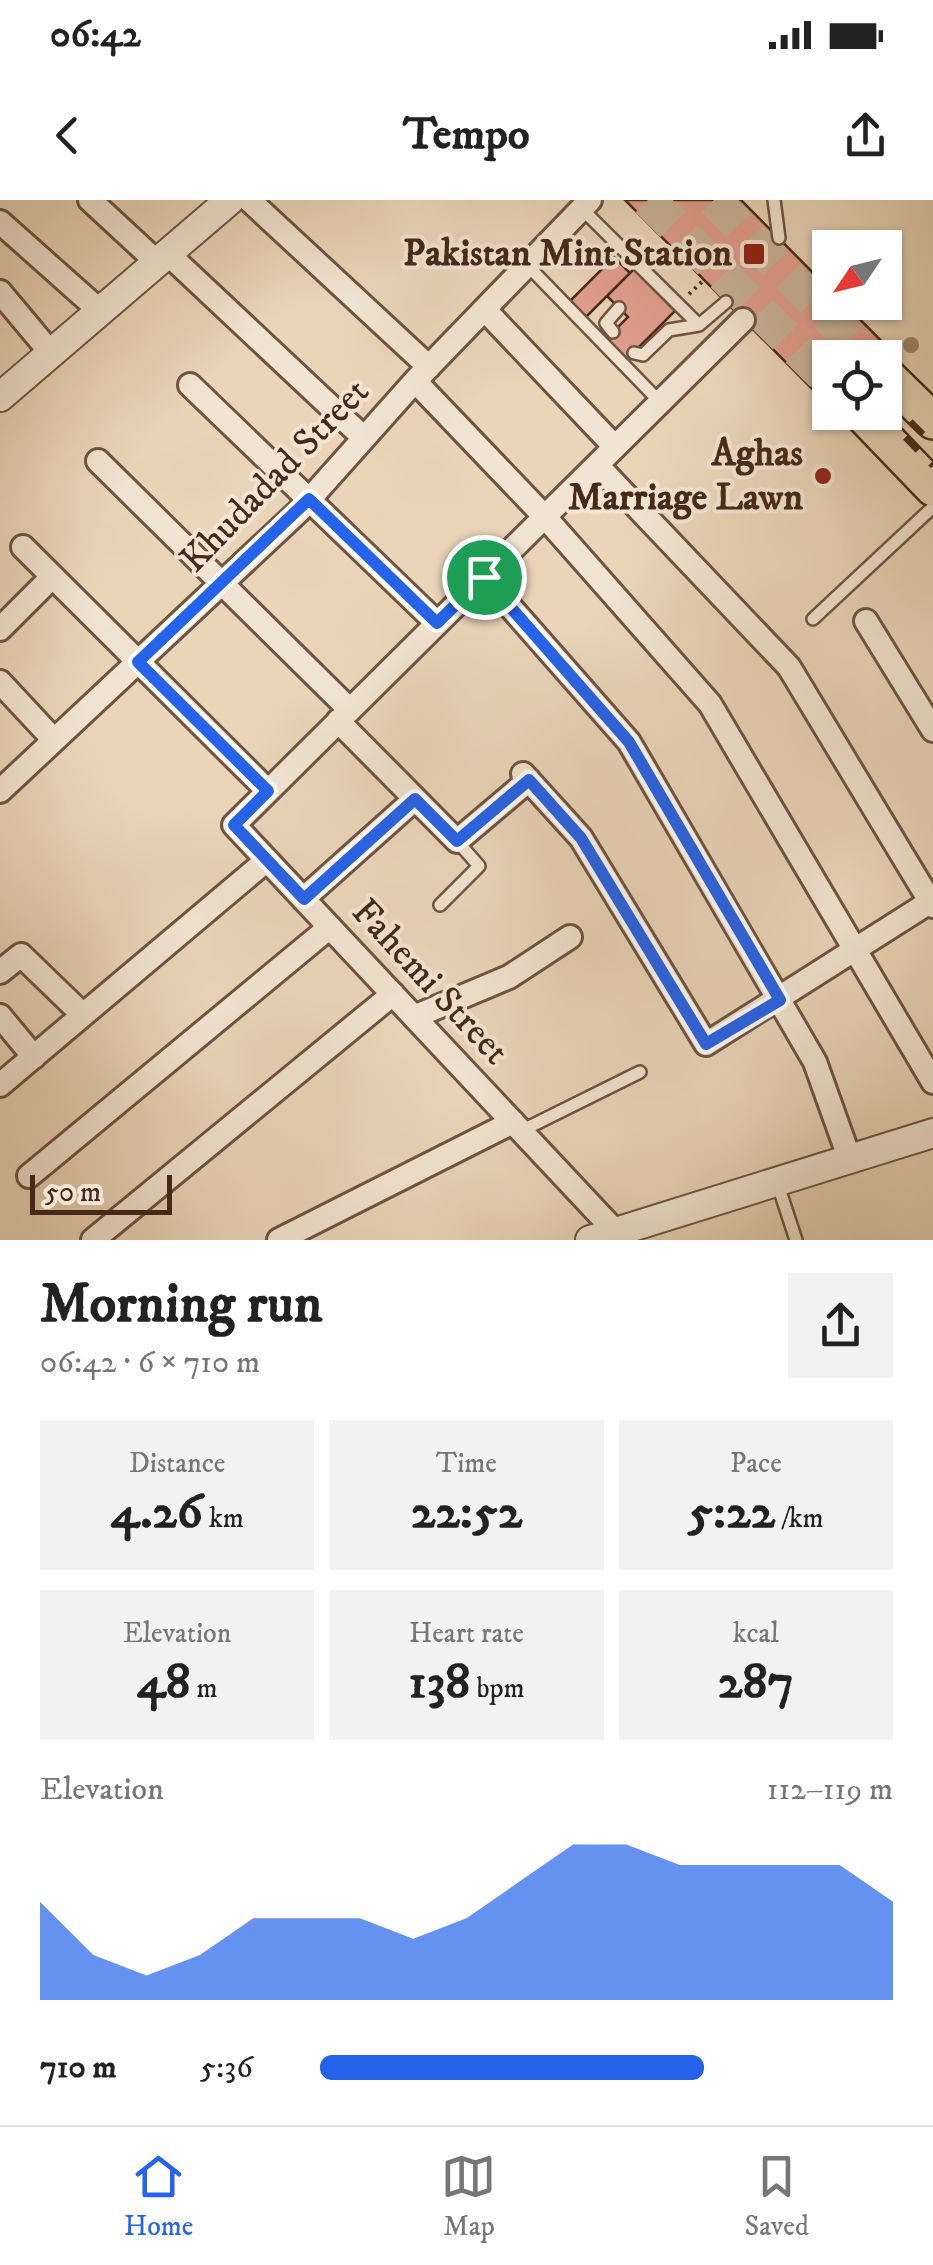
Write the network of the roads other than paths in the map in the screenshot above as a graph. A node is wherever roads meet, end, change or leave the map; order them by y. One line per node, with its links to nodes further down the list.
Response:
1 (90, 200): 8 (street)
2 (230, 200): 8 (street)
3 (249, 200): 20 (street)
4 (774, 200): 7 (lane)
5 (586, 204): 9 (street, Khudadad Street); 16 (lane)
6 (0, 222): 14 (street)
7 (778, 238)
8 (162, 258): 14 (street); 27 (street)
9 (528, 266): 13 (street, Khudadad Street); 24 (lane)
10 (0, 292): 19 (street)
11 (726, 302): 16 (lane)
12 (618, 308): 17 (lane)
13 (485, 310): 20 (street, Khudadad Street); 28 (street)
14 (100, 311): 19 (street)
15 (744, 320): 24 (street, Fahemi Street)
16 (700, 326): 18 (lane)
17 (613, 332)
18 (634, 352)
19 (50, 353): 23 (street)
20 (422, 374): 27 (street, Khudadad Street); 34 (street)
21 (190, 385): 32 (street)
22 (902, 391): 25 (main road)
23 (0, 396)
24 (660, 402): 28 (street, Fahemi Street)
25 (933, 421)
26 (877, 430): 31 (main road)
27 (364, 438): 32 (street, Khudadad Street)
28 (615, 447): 30 (street, Fahemi Street)
29 (98, 461): 38 (street)
30 (597, 465): 34 (street, Fahemi Street); 54 (street)
31 (933, 488)
32 (309, 499): 38 (street, Khudadad Street); 41 (street)
33 (933, 507): 39 (lane)
34 (545, 517): 37 (street, Fahemi Street); 58 (street)
35 (22, 547): 36 (street)
36 (52, 577): 42 (street); 43 (street)
37 (484, 577): 41 (street, Fahemi Street); 61 (street)
38 (222, 583): 43 (street, Khudadad Street); 45 (street)
39 (813, 619)
40 (866, 621): 46 (street)
41 (437, 623): 45 (street, Fahemi Street)
42 (0, 629)
43 (138, 662): 47 (street, Khudadad Street); 49 (street)
44 (0, 682): 47 (street)
45 (344, 716): 49 (street, Fahemi Street); 50 (street)
46 (933, 730)
47 (54, 740): 48 (street, Khudadad Street)
48 (4, 779)
49 (268, 791): 52 (street, Fahemi Street)
50 (415, 799): 51 (street); 53 (street)
51 (457, 841): 55 (lane); 61 (street)
52 (267, 860): 53 (street, Fahemi Street); 62 (street)
53 (304, 899): 56 (street, Fahemi Street)
54 (932, 903): 58 (street)
55 (440, 905)
56 (330, 927): 60 (street, Fahemi Street); 72 (street)
57 (570, 937): 64 (street)
58 (856, 952): 61 (street); 67 (street)
59 (0, 972): 62 (street)
60 (393, 994): 64 (street, Fahemi Street); 75 (street)
61 (780, 1000): 71 (street)
62 (84, 1015): 65 (street)
63 (0, 1016): 65 (street)
64 (414, 1017): 69 (street, Fahemi Street)
65 (34, 1057): 68 (street)
66 (640, 1072): 69 (lane)
67 (933, 1082)
68 (0, 1085)
69 (517, 1126): 74 (street, Fahemi Street); 76 (street)
70 (933, 1132): 71 (street)
71 (849, 1157): 73 (street)
72 (29, 1176)
73 (777, 1180): 74 (street); 77 (lane)
74 (602, 1235)
75 (92, 1240)
76 (279, 1240)
77 (796, 1240)

